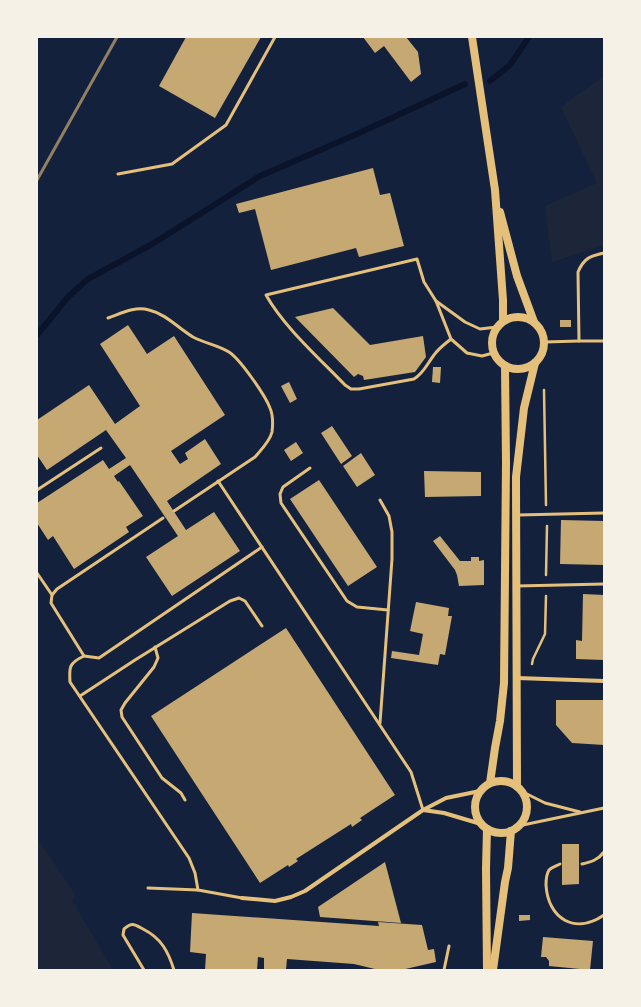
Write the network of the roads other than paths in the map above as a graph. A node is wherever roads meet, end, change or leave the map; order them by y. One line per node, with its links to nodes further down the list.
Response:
1 (275, 37): 3 (lane)
2 (472, 37): 4 (main road)
3 (118, 174)
4 (495, 190): 8 (main road); 9 (main road)
5 (604, 253): 12 (lane)
6 (436, 301): 10 (lane); 11 (lane); 11 (lane)
7 (108, 318): 20 (lane)
8 (503, 321): 9 (main road); 10 (main road)
9 (534, 322): 14 (main road)
10 (497, 328): 15 (main road)
11 (451, 339): 15 (lane)
12 (579, 341): 13 (lane); 14 (lane)
13 (604, 341)
14 (544, 342): 16 (main road)
15 (494, 353): 17 (main road)
16 (535, 363): 17 (main road); 25 (main road)
17 (505, 366): 40 (main road)
18 (101, 448): 21 (lane)
19 (310, 468): 32 (lane)
20 (218, 482): 23 (lane); 27 (lane)
21 (37, 490)
22 (380, 500): 32 (lane)
23 (174, 511)
24 (604, 513): 25 (lane)
25 (516, 515): 30 (main road)
26 (163, 518): 31 (lane)
27 (262, 546): 35 (lane); 39 (lane)
28 (37, 573): 31 (lane)
29 (604, 584): 30 (lane)
30 (517, 586): 36 (main road)
31 (52, 595): 35 (lane)
32 (388, 610): 39 (lane)
33 (262, 626): 34 (lane)
34 (155, 647): 38 (lane); 44 (lane)
35 (84, 656): 38 (lane)
36 (517, 678): 37 (street); 41 (main road)
37 (604, 681)
38 (80, 696): 54 (lane)
39 (380, 723): 46 (lane)
40 (490, 783): 41 (main road); 42 (main road)
41 (517, 786): 43 (main road)
42 (480, 791): 46 (street); 48 (main road)
43 (523, 792): 47 (lane); 49 (main road)
44 (185, 800)
45 (604, 808): 47 (lane)
46 (422, 810): 48 (street); 55 (street)
47 (582, 812): 49 (lane)
48 (484, 826): 49 (main road); 61 (main road)
49 (515, 828): 62 (main road)
50 (604, 852): 52 (lane)
51 (560, 864): 56 (lane)
52 (582, 864)
53 (148, 888): 54 (lane)
54 (198, 890): 55 (lane)
55 (242, 898)
56 (604, 915)
57 (449, 946): 60 (lane)
58 (144, 970): 59 (lane)
59 (174, 970)
60 (444, 970)
61 (487, 970)
62 (493, 970)

